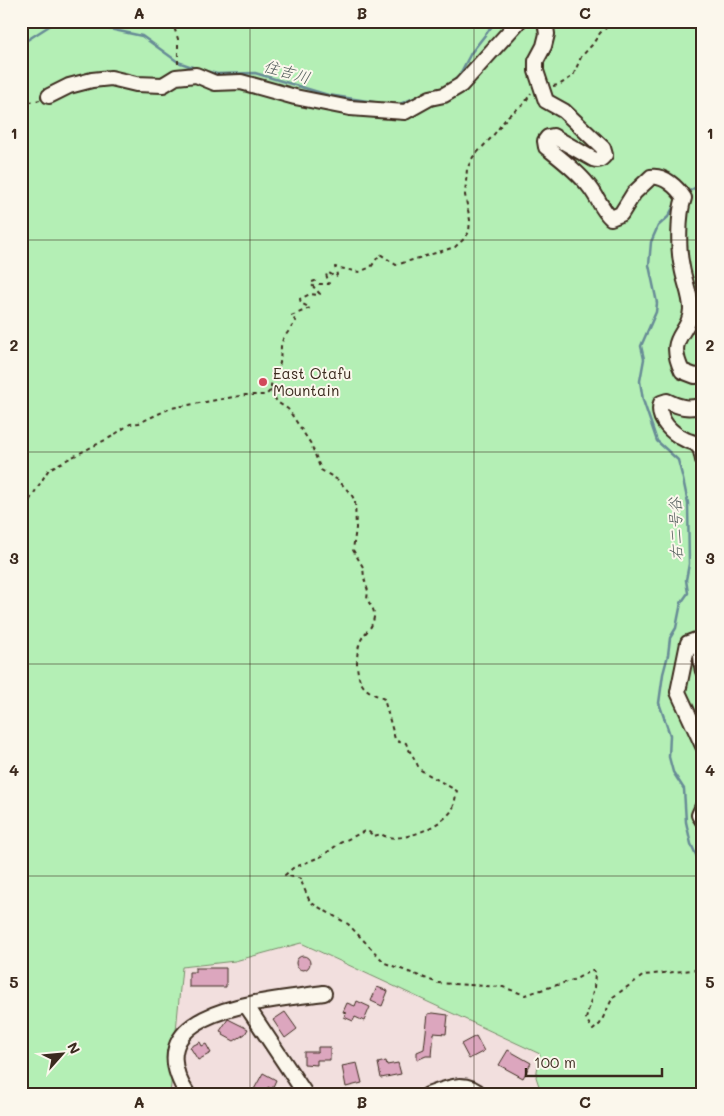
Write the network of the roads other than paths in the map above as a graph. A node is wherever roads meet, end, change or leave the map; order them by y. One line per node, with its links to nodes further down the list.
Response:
1 (519, 21): 3 (street)
2 (545, 21): 4 (street)
3 (49, 96)
4 (703, 376)
5 (703, 405): 6 (street)
6 (703, 460)
7 (703, 671): 8 (street)
8 (703, 746)
9 (703, 806): 10 (street)
10 (703, 821)
11 (324, 993): 12 (street)
12 (246, 1004): 13 (street); 14 (street)
13 (188, 1095)
14 (306, 1095)
15 (428, 1095): 16 (street)
16 (481, 1095)

